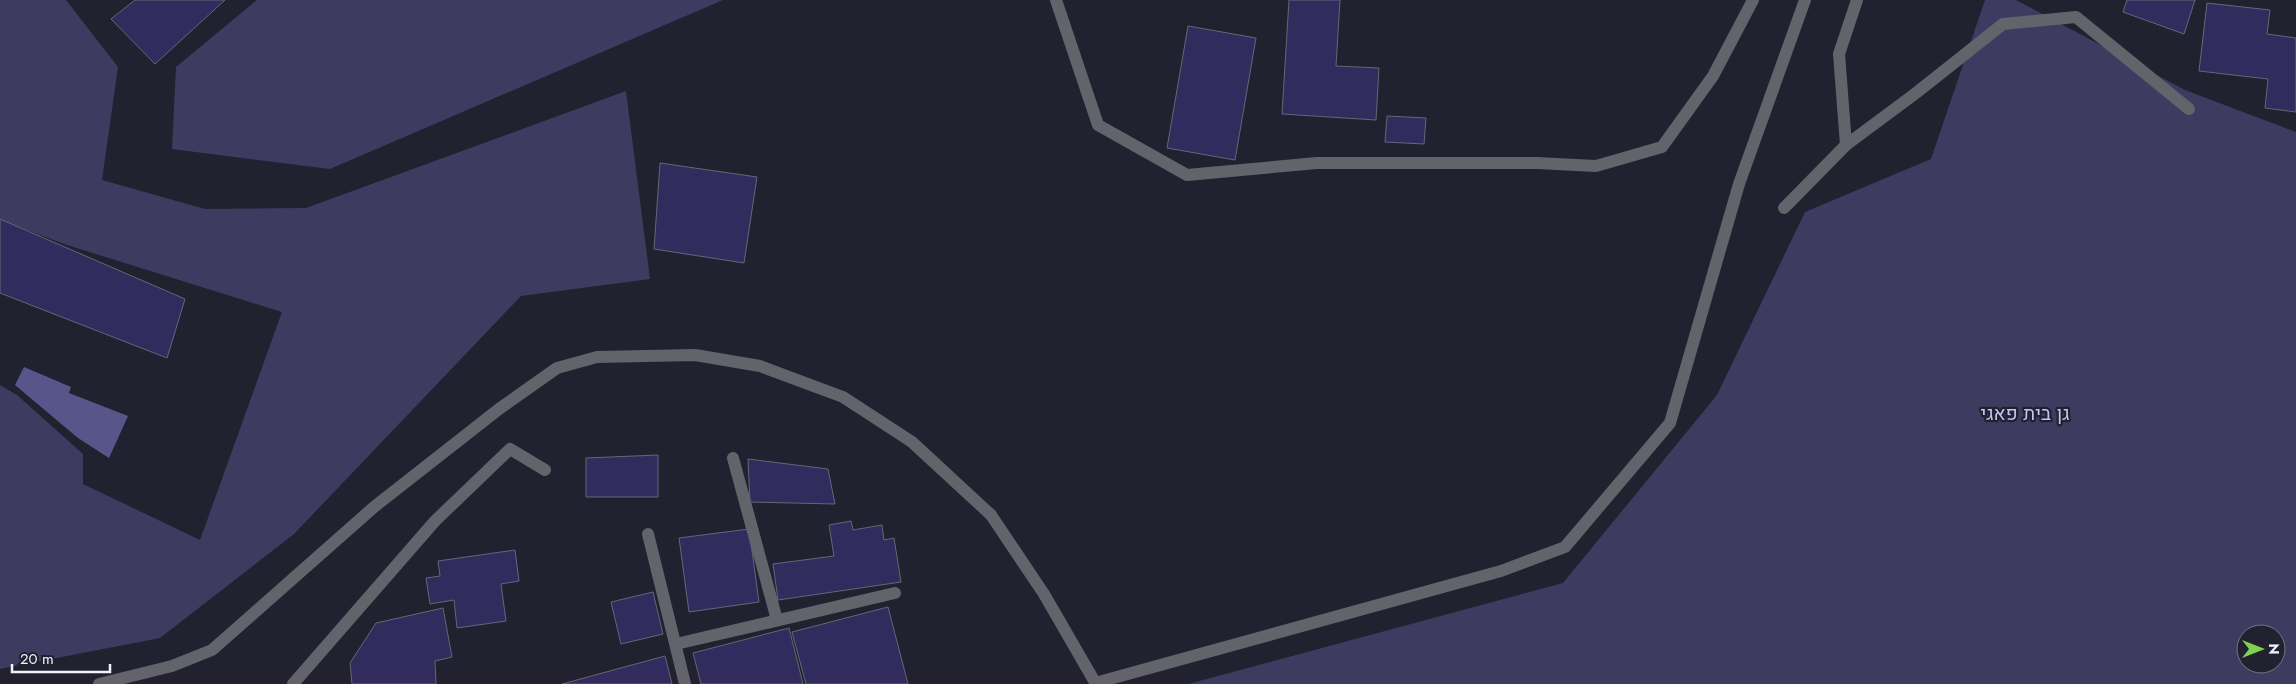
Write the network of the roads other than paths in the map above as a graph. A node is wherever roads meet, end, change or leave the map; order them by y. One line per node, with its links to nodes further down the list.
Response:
1 (1056, 0): 2 (street)
2 (1753, 0)
3 (1805, 0): 17 (street)
4 (1858, 0): 6 (street)
5 (2189, 109): 6 (street)
6 (1846, 145): 7 (street)
7 (1784, 208)
8 (733, 458): 12 (street)
9 (545, 470): 15 (street)
10 (648, 534): 13 (street)
11 (895, 593): 12 (street)
12 (777, 620): 13 (street)
13 (676, 644): 16 (street)
14 (99, 684): 17 (street)
15 (293, 684)
16 (685, 684)
17 (1096, 684)

